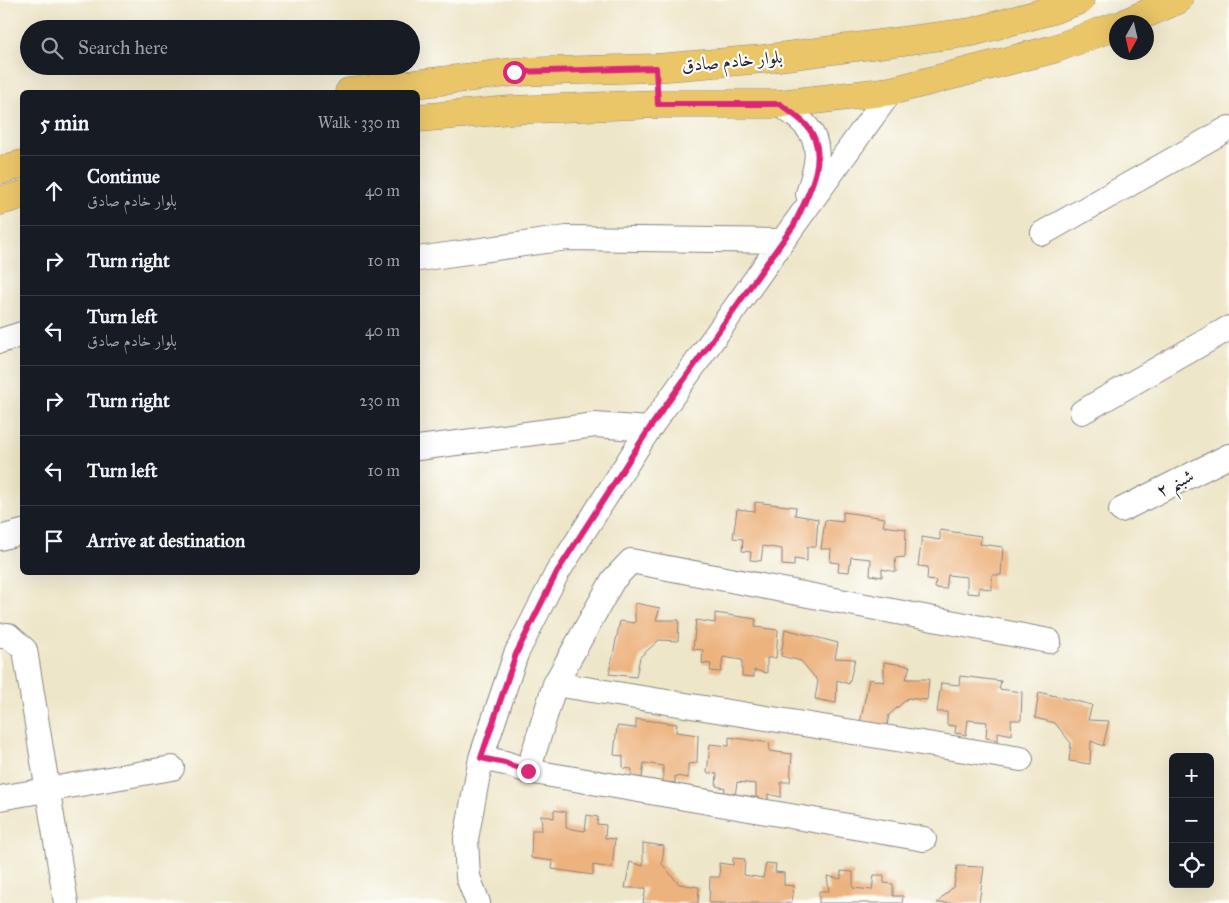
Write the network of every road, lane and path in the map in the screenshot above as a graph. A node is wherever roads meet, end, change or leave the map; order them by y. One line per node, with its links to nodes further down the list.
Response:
1 (1080, 0): 5 (main road, بلوار خادم صادق)
2 (1178, 0): 3 (main road)
3 (1143, 15)
4 (1109, 28): 7 (main road)
5 (656, 68): 6 (main road, بلوار خادم صادق); 8 (main road)
6 (366, 90)
7 (891, 91): 9 (main road); 16 (street)
8 (658, 104): 9 (main road); 10 (main road)
9 (780, 104): 16 (street)
10 (420, 118)
11 (1229, 128): 17 (street)
12 (20, 165): 13 (main road)
13 (0, 170)
14 (20, 196): 15 (main road)
15 (0, 201)
16 (788, 233): 18 (street); 23 (street)
17 (1043, 233)
18 (420, 259)
19 (1229, 328): 22 (street)
20 (20, 335): 21 (street)
21 (0, 340)
22 (1082, 412)
23 (649, 429): 24 (street); 32 (street)
24 (420, 448)
25 (1229, 456): 26 (street, شبنم ٢)
26 (1121, 510)
27 (20, 533): 28 (street)
28 (0, 538)
29 (0, 636): 36 (street)
30 (1049, 641): 31 (street)
31 (555, 684): 33 (street); 35 (street)
32 (481, 758): 35 (street); 40 (street)
33 (1021, 759)
34 (172, 768): 36 (street)
35 (528, 771): 38 (street)
36 (46, 790): 37 (street); 39 (street)
37 (0, 798)
38 (924, 839)
39 (66, 903)
40 (478, 903)

